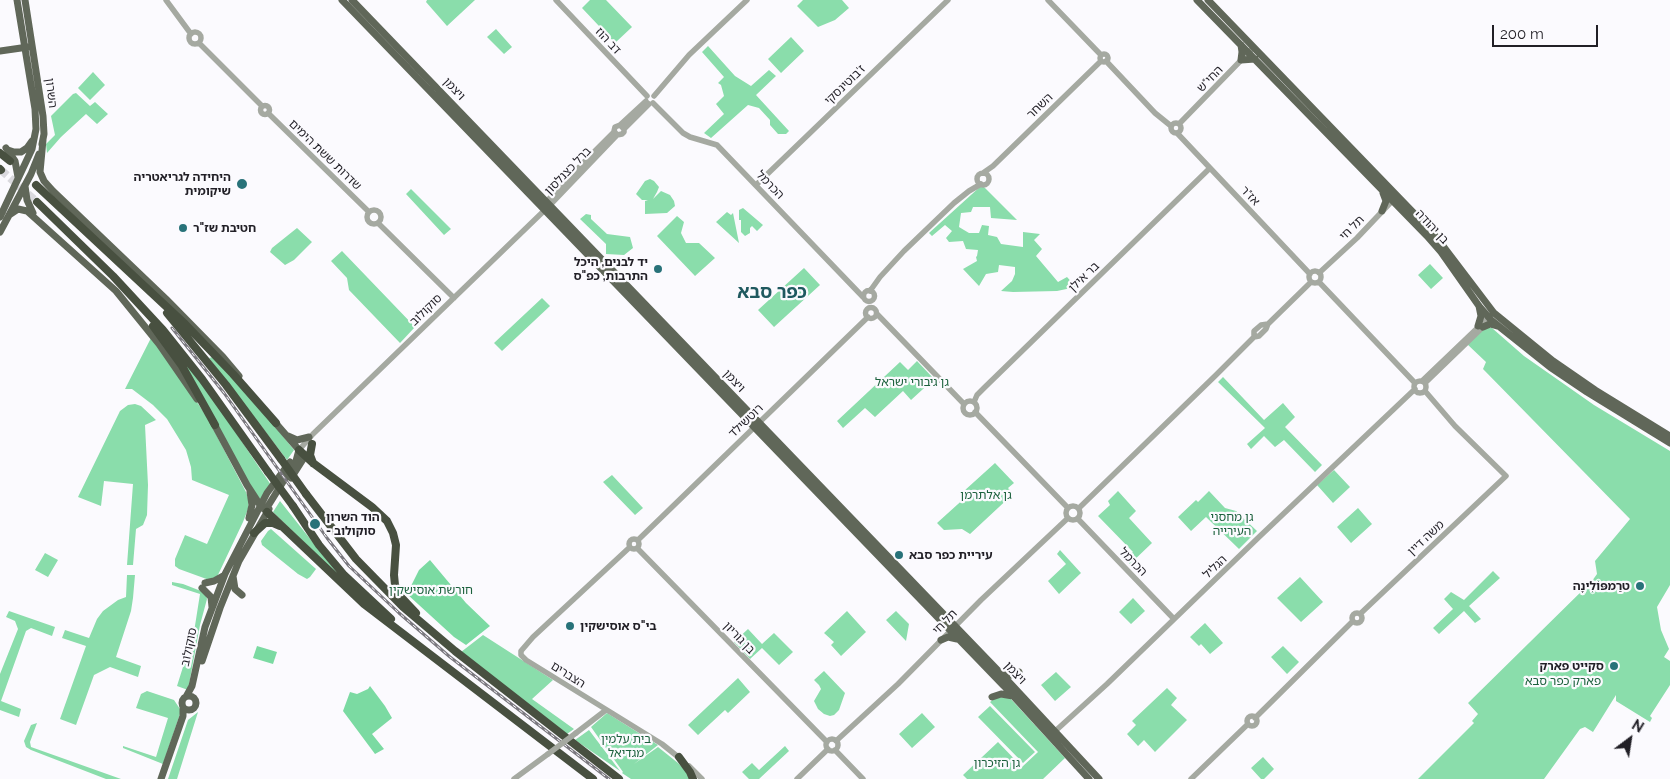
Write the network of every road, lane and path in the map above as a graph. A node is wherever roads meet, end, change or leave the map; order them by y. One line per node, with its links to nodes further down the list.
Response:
1 (166, 0): 42 (street, שדרות ששת הימים)
2 (342, 0): 39 (main road, ויצמן)
3 (352, 0): 39 (main road, ויצמן)
4 (556, 0): 20 (street, דב הוז)
5 (747, 0): 20 (street)
6 (948, 0): 34 (street, ז'בוטינסקי)
7 (1048, 0): 17 (street)
8 (1197, 0): 12 (main road, בן יהודה)
9 (1208, 0): 15 (main road, בן יהודה)
10 (16, 2): 14 (main road, השרון)
11 (26, 2): 13 (main road, השרון)
12 (1240, 43): 15 (main road, בן יהודה); 19 (main road)
13 (34, 47): 14 (main road); 25 (main road, השרון)
14 (24, 48): 16 (main road); 21 (main road, השרון)
15 (1251, 50): 18 (main road, בן יהודה); 19 (street, החי"ש); 38 (main road, בן יהודה)
16 (0, 51)
17 (1103, 59): 23 (street); 30 (street, השחר)
18 (1255, 59): 19 (main road); 37 (main road, בן יהודה)
19 (1241, 60): 22 (street, החי"ש)
20 (649, 101): 34 (street, הכרמל); 39 (street, ברל כצנלסון)
21 (37, 124): 26 (main road); 28 (main road, השרון)
22 (1179, 124): 23 (street); 24 (street)
23 (1171, 126): 24 (street)
24 (1177, 133): 29 (street, אז"ר)
25 (43, 140): 35 (main road, השרון); 36 (main road)
26 (2, 152): 27 (highway); 31 (main road)
27 (10, 162)
28 (24, 165): 31 (main road, השרון); 35 (main road)
29 (1210, 168): 50 (street, אז"ר); 67 (street, בר אילן)
30 (986, 174): 32 (street); 32 (street)
31 (18, 178): 35 (main road, השרון)
32 (979, 182): 53 (street)
33 (36, 185): 48 (highway)
34 (756, 185): 55 (street, הכרמל)
35 (16, 190): 36 (main road); 43 (main road); 44 (main road); 45 (main road)
36 (53, 191): 70 (main road)
37 (1382, 191): 38 (main road, בן יהודה); 41 (main road)
38 (1394, 198): 40 (main road, בן יהודה); 41 (street, תל חי); 60 (main road, בן יהודה)
39 (549, 203): 54 (street, סוקולוב); 72 (main road, ויצמן)
40 (1401, 210): 41 (main road); 57 (main road, בן יהודה)
41 (1382, 211): 49 (street, תל חי)
42 (369, 212): 46 (street); 46 (street)
43 (9, 215): 45 (main road); 47 (main road)
44 (0, 217)
45 (39, 221): 71 (main road)
46 (378, 223): 54 (street)
47 (0, 232)
48 (126, 268): 70 (highway); 99 (highway, bridge)
49 (1319, 273): 50 (street); 52 (street)
50 (1310, 274): 51 (street)
51 (1311, 282): 52 (street); 82 (street)
52 (1319, 282): 65 (street)
53 (870, 291): 55 (street); 56 (street)
54 (454, 298): 75 (street, סוקולוב)
55 (865, 299): 56 (street); 58 (street)
56 (873, 300): 59 (street)
57 (1479, 306): 60 (main road, בן יהודה); 62 (main road)
58 (868, 309): 59 (street); 61 (street)
59 (876, 311): 61 (street); 68 (street)
60 (1491, 316): 62 (street); 63 (main road, בן יהודה); 74 (main road, בן יהודה)
61 (868, 317): 72 (street, רוטשילד)
62 (1481, 326): 63 (main road); 64 (street)
63 (1498, 326): 76 (main road, בן יהודה)
64 (1424, 382): 65 (street); 66 (street)
65 (1415, 386): 66 (street); 94 (street, הגליל)
66 (1425, 391): 128 (street, משה דיין)
67 (974, 402): 68 (street); 69 (street)
68 (964, 404): 69 (street)
69 (975, 412): 81 (street)
70 (276, 423): 73 (main road)
71 (214, 425): 79 (main road); 100 (highway, bridge)
72 (757, 425): 89 (street, רוטשילד); 96 (main road, ויצמן)
73 (287, 436): 75 (main road); 77 (main road)
74 (1670, 436)
75 (310, 440): 77 (street, סוקולוב); 78 (highway)
76 (1670, 444)
77 (302, 453): 78 (highway); 80 (main road, סוקולוב); 83 (main road, סוקולוב)
78 (313, 463): 99 (highway)
79 (247, 485): 80 (main road); 88 (main road)
80 (260, 505): 83 (main road); 88 (main road, סוקולוב)
81 (1068, 508): 82 (street); 84 (street)
82 (1079, 508): 85 (street)
83 (267, 512): 86 (highway); 87 (main road, סוקולוב)
84 (1068, 518): 85 (street); 95 (street, תל חי)
85 (1078, 519): 94 (street, הכרמל)
86 (285, 529): 87 (highway); 100 (highway)
87 (254, 533): 91 (main road, סוקולוב)
88 (242, 540): 91 (main road, סוקולוב)
89 (638, 540): 90 (street); 90 (street)
90 (634, 547): 107 (street, הצברים); 110 (street, בן גוריון)
91 (229, 575): 92 (main road); 93 (main road, סוקולוב); 93 (main road); 103 (main road, סוקולוב)
92 (242, 595)
93 (212, 607): 103 (main road, סוקולוב)
94 (1174, 619): 108 (street, הגליל)
95 (961, 620): 96 (main road)
96 (952, 626): 97 (street, תל חי); 98 (main road, ויצמן); 102 (main road, ויצמן)
97 (941, 640): 98 (main road); 109 (street, תל חי)
98 (958, 640): 102 (main road, ויצמן)
99 (449, 646): 111 (highway)
100 (444, 664): 112 (highway)
101 (1019, 672): 102 (main road)
102 (997, 674): 104 (main road, ויצמן); 104 (main road); 108 (main road, ויצמן)
103 (191, 697): 105 (main road); 106 (main road)
104 (1013, 697): 108 (main road, ויצמן)
105 (183, 708): 106 (main road); 115 (main road)
106 (190, 710): 116 (main road)
107 (606, 710): 112 (street, bridge); 114 (street, הצברים)
108 (1052, 734): 126 (main road, ויצמן); 127 (main road, ויצמן)
109 (836, 741): 110 (street); 113 (street)
110 (827, 742): 113 (street)
111 (574, 744): 120 (highway); 121 (highway)
112 (549, 750): 117 (street); 118 (highway); 119 (highway)
113 (832, 750): 124 (street); 125 (street)
114 (679, 757): 122 (highway); 123 (street, הצברים)
115 (161, 779)
116 (165, 779)
117 (514, 779)
118 (588, 779)
119 (593, 779)
120 (619, 779)
121 (624, 779)
122 (694, 779)
123 (702, 779)
124 (797, 779)
125 (863, 779)
126 (1089, 779)
127 (1099, 779)
128 (1191, 779)

